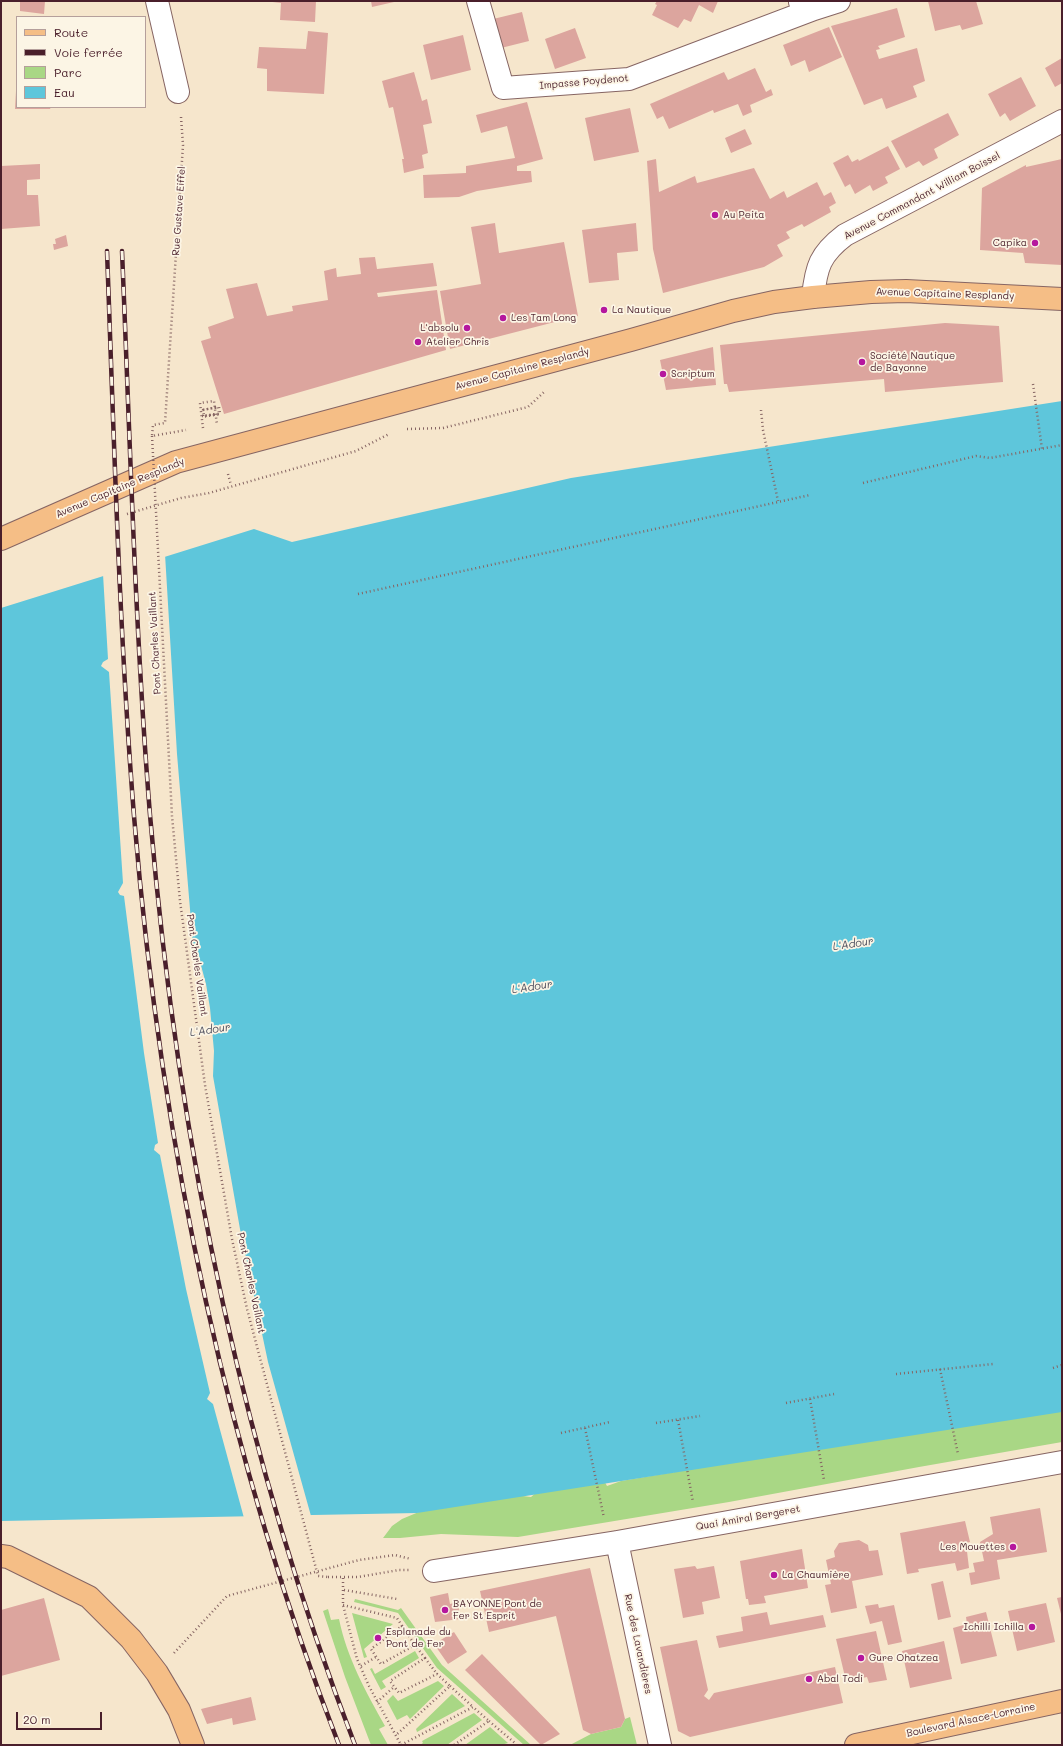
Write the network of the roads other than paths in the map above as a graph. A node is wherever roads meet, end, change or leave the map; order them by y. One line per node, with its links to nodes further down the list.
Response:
1 (157, 1): 5 (street)
2 (478, 1): 4 (street, Impasse Poydenot)
3 (839, 1): 4 (street)
4 (806, 5)
5 (178, 92)
6 (1062, 121): 7 (street, Avenue Commandant William Boissel)
7 (813, 297): 8 (main road, Avenue Capitaine Resplandy); 9 (main road, Avenue Capitaine Resplandy)
8 (1062, 299)
9 (1, 540)
10 (1062, 1462): 11 (street, Quai Amiral Bergeret)
11 (614, 1543): 13 (street, Quai Amiral Bergeret); 16 (street, Rue des Lavandières)
12 (1, 1556): 15 (main road)
13 (434, 1570)
14 (1062, 1701): 17 (main road, Boulevard Alsace-Lorraine)
15 (193, 1745)
16 (660, 1745)
17 (856, 1745)

